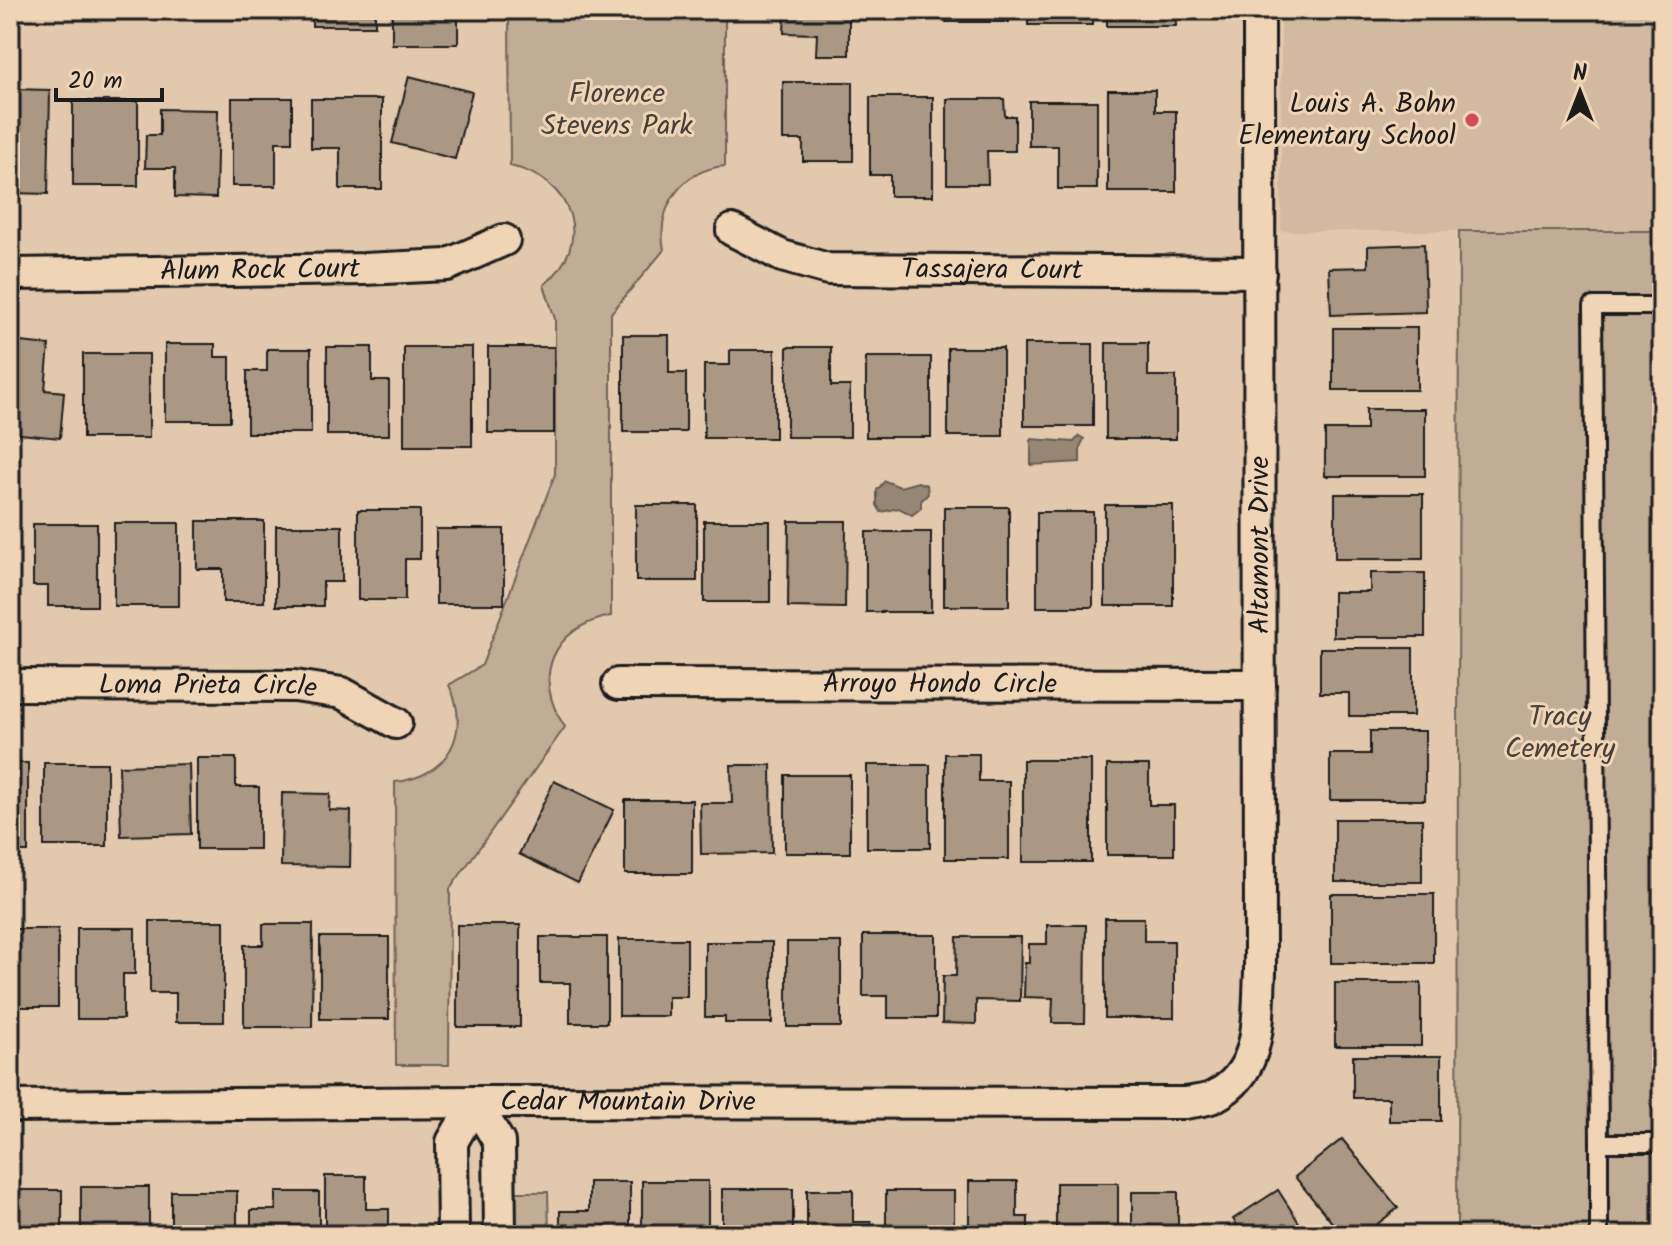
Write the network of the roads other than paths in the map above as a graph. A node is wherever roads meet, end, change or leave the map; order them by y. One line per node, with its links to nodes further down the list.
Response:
1 (1259, 10): 4 (street, Altamont Drive)
2 (732, 230): 4 (street, Tassajera Court)
3 (504, 240): 5 (street, Alum Rock Court)
4 (1260, 272): 9 (street, Altamont Drive)
5 (10, 274)
6 (1662, 306): 14 (lane)
7 (618, 684): 9 (street, Arroyo Hondo Circle)
8 (10, 685): 10 (street, Loma Prieta Circle)
9 (1260, 685): 11 (street, Altamont Drive)
10 (396, 723)
11 (1240, 1077): 12 (street, Cedar Mountain Drive)
12 (475, 1102): 13 (street, Cedar Mountain Drive); 16 (street); 17 (street)
13 (10, 1106)
14 (1599, 1143): 15 (lane); 18 (lane)
15 (1662, 1143)
16 (453, 1235)
17 (500, 1235)
18 (1599, 1235)

